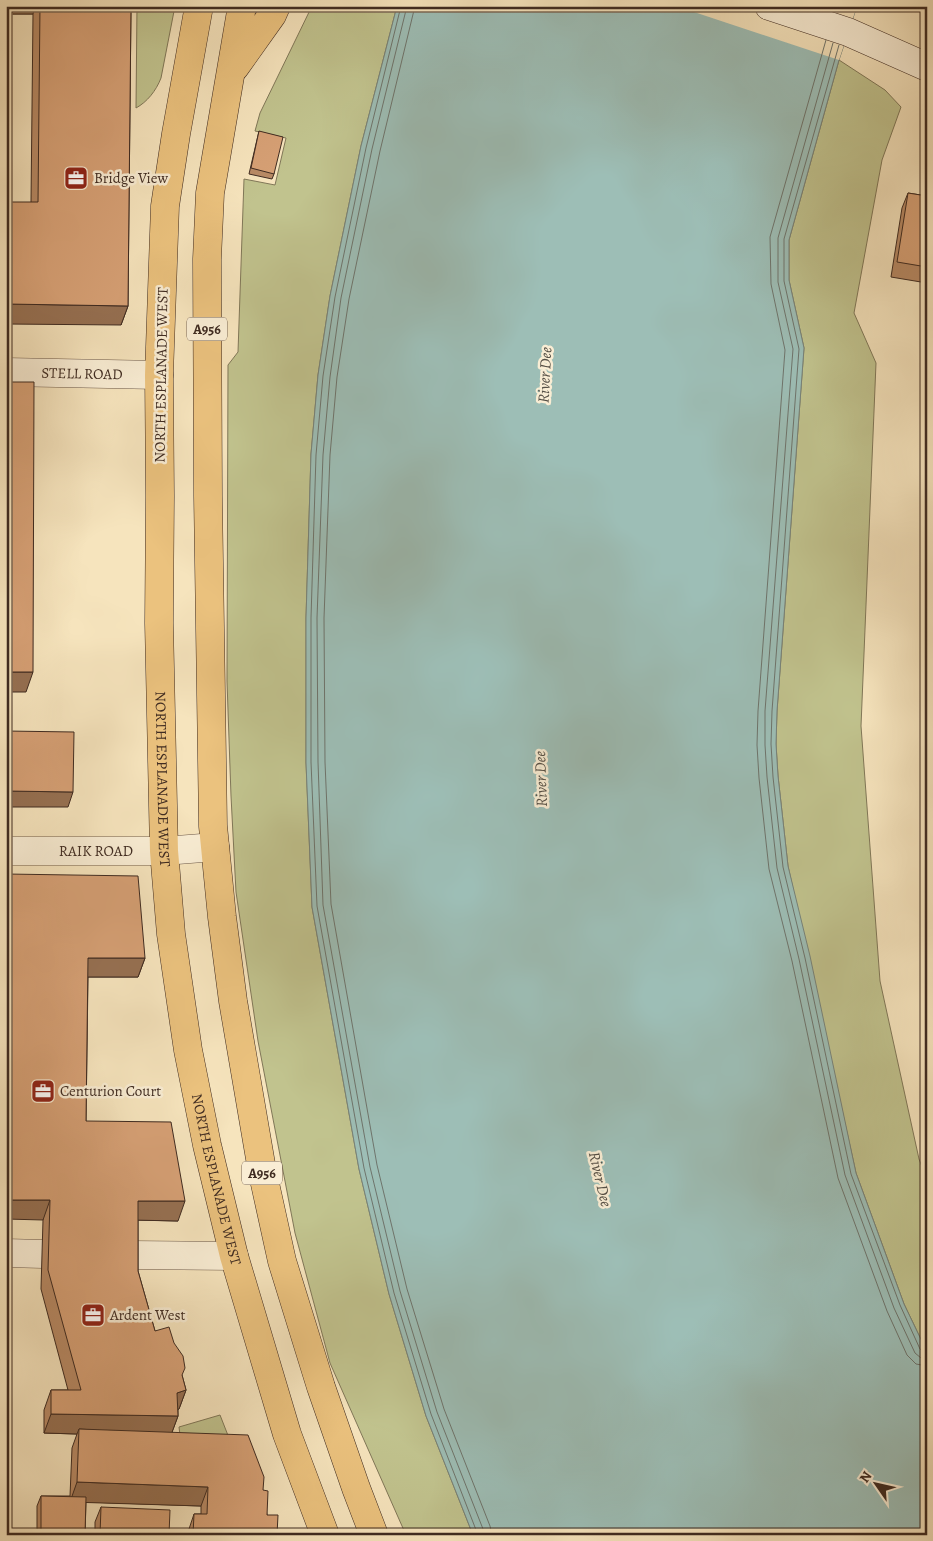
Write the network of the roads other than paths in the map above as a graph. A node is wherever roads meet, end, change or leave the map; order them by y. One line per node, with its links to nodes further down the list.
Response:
1 (199, 6): 8 (main road, NORTH ESPLANADE WEST)
2 (242, 6): 6 (main road, A956)
3 (276, 6): 6 (main road)
4 (769, 6): 5 (street)
5 (927, 67)
6 (230, 72): 9 (main road, A956)
7 (6, 372): 8 (street, STELL ROAD)
8 (159, 375): 11 (main road, NORTH ESPLANADE WEST)
9 (215, 847): 11 (street, RAIK ROAD); 17 (main road, A956)
10 (6, 850): 11 (street, RAIK ROAD)
11 (164, 851): 15 (main road, NORTH ESPLANADE WEST)
12 (6, 1253): 13 (street)
13 (43, 1254)
14 (131, 1255): 15 (street)
15 (234, 1256): 16 (main road, NORTH ESPLANADE WEST)
16 (324, 1535)
17 (374, 1535)

